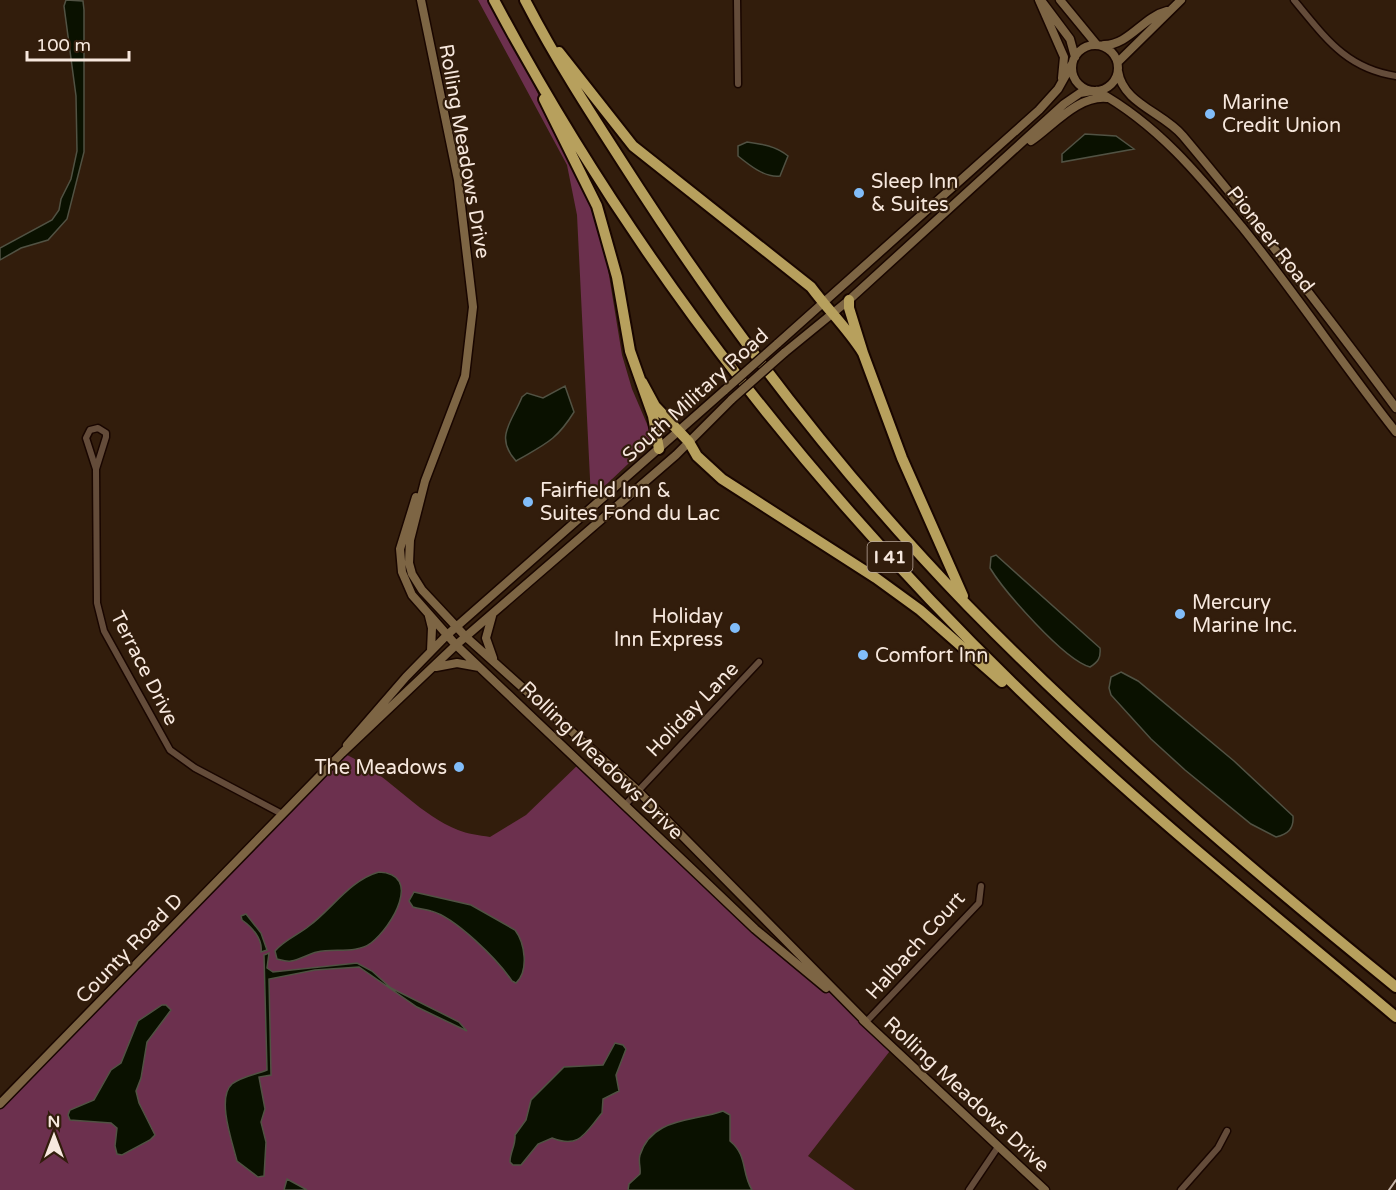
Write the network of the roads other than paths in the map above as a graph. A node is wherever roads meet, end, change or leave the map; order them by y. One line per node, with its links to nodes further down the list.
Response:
1 (421, 0): 32 (main road, Rolling Meadows Drive)
2 (494, 0): 11 (highway, I 41)
3 (525, 0): 10 (highway, I 41)
4 (737, 0): 16 (street)
5 (1040, 0): 13 (main road); 18 (main road)
6 (1060, 0): 12 (main road)
7 (1181, 0): 9 (main road)
8 (1294, 0): 15 (street)
9 (1168, 11): 12 (main road); 14 (main road)
10 (539, 26): 22 (highway); 33 (highway, I 41)
11 (515, 39): 25 (highway); 45 (highway, I 41)
12 (1099, 45): 13 (main road); 14 (main road)
13 (1074, 60): 17 (main road); 18 (main road, South Military Road)
14 (1118, 67): 17 (main road); 26 (main road, Pioneer Road)
15 (1396, 76)
16 (738, 84)
17 (1094, 91): 19 (main road, Pioneer Road); 20 (main road, South Military Road)
18 (1054, 94): 22 (main road, South Military Road)
19 (1116, 101): 20 (main road); 28 (main road, Pioneer Road)
20 (1013, 153): 21 (main road, South Military Road)
21 (849, 300): 23 (main road, South Military Road); 24 (highway)
22 (821, 303): 23 (highway); 27 (main road, South Military Road, bridge)
23 (832, 313): 24 (highway); 29 (main road, South Military Road, bridge)
24 (863, 353): 33 (highway)
25 (642, 382): 27 (highway); 30 (highway)
26 (1396, 408)
27 (679, 432): 29 (highway); 30 (main road, South Military Road)
28 (1396, 432)
29 (689, 442): 35 (main road, South Military Road); 45 (highway)
30 (659, 449): 36 (main road, South Military Road)
31 (96, 470): 31 (street, Terrace Drive); 49 (street, Terrace Drive)
32 (425, 481): 34 (main road, Rolling Meadows Drive); 36 (main road, Rolling Meadows Drive)
33 (967, 604): 51 (highway, I 41)
34 (428, 613): 37 (main road, Rolling Meadows Drive); 40 (main road)
35 (493, 613): 38 (main road, South Military Road); 41 (main road)
36 (456, 627): 37 (main road, South Military Road); 38 (main road, Rolling Meadows Drive)
37 (447, 635): 39 (main road, Rolling Meadows Drive); 40 (main road, South Military Road)
38 (466, 637): 39 (main road, South Military Road); 41 (main road, Rolling Meadows Drive)
39 (456, 645): 43 (main road, South Military Road); 44 (main road, Rolling Meadows Drive)
40 (431, 651): 46 (main road, South Military Road)
41 (494, 661): 47 (main road, Rolling Meadows Drive)
42 (759, 662): 47 (street, Holiday Lane)
43 (433, 668): 44 (main road); 46 (main road, South Military Road)
44 (481, 668): 48 (main road, Rolling Meadows Drive)
45 (1052, 722): 52 (highway, I 41)
46 (342, 753): 49 (main road, South Military Road)
47 (637, 790): 48 (street, Holiday Lane); 53 (main road, Rolling Meadows Drive)
48 (625, 805): 53 (main road, Rolling Meadows Drive)
49 (282, 814): 54 (main road, County Road D)
50 (981, 886): 53 (street, Halbach Court)
51 (1396, 987)
52 (1396, 1017)
53 (866, 1022): 56 (main road, Rolling Meadows Drive)
54 (0, 1104)
55 (1227, 1131): 59 (street)
56 (998, 1147): 57 (street); 58 (main road, Rolling Meadows Drive)
57 (969, 1190)
58 (1044, 1190)
59 (1181, 1190)

